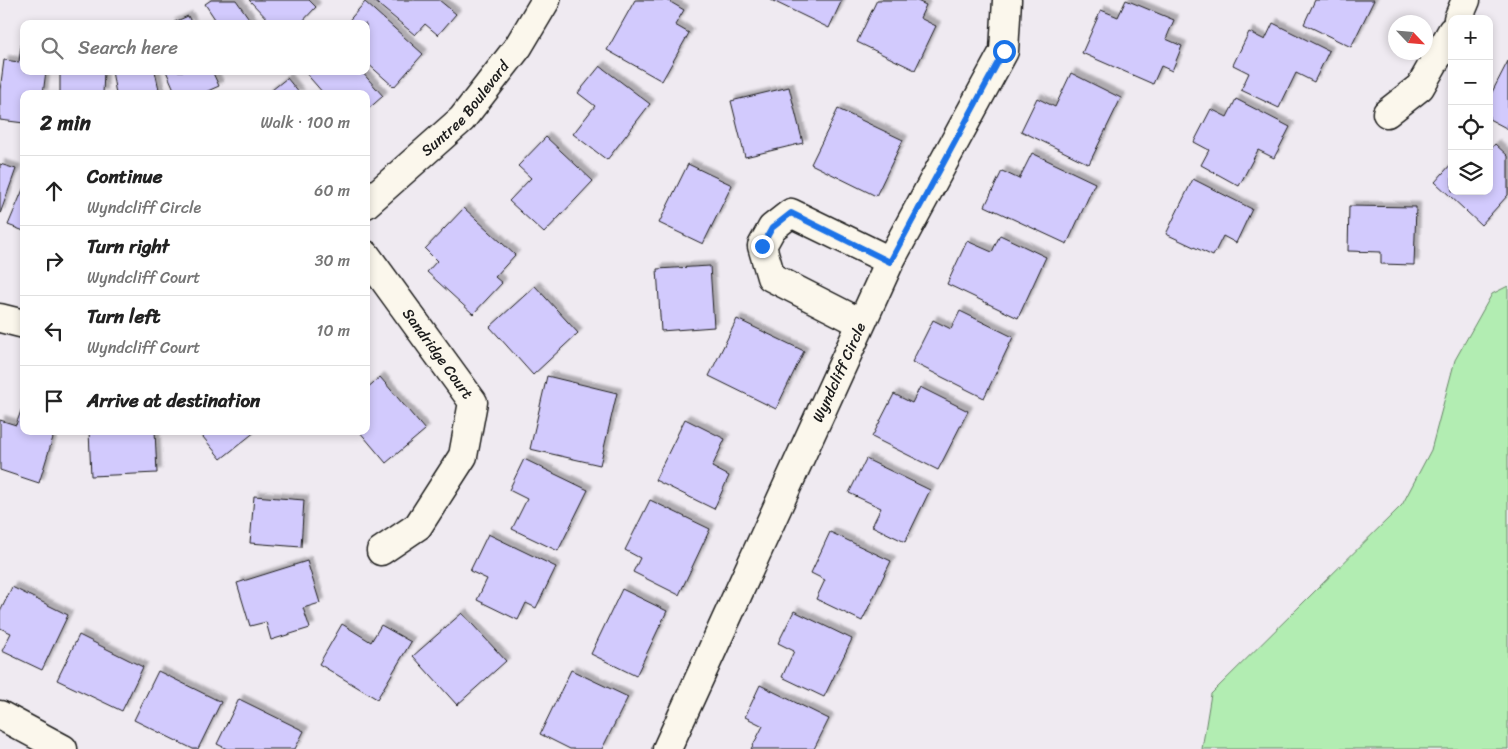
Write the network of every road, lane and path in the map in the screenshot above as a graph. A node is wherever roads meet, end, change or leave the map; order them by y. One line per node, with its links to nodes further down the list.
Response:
1 (546, 0): 7 (street, Suntree Boulevard)
2 (1007, 0): 9 (street, Wyndcliff Circle)
3 (1466, 0): 4 (street)
4 (1460, 15)
5 (1448, 38): 6 (street)
6 (1387, 113)
7 (370, 200)
8 (370, 260): 13 (street, Sandridge Court)
9 (890, 262): 12 (street, Wyndcliff Circle); 12 (street)
10 (0, 318): 11 (street)
11 (20, 323)
12 (861, 323): 16 (street, Wyndcliff Circle)
13 (381, 550)
14 (0, 716): 15 (street)
15 (63, 749)
16 (667, 749)

